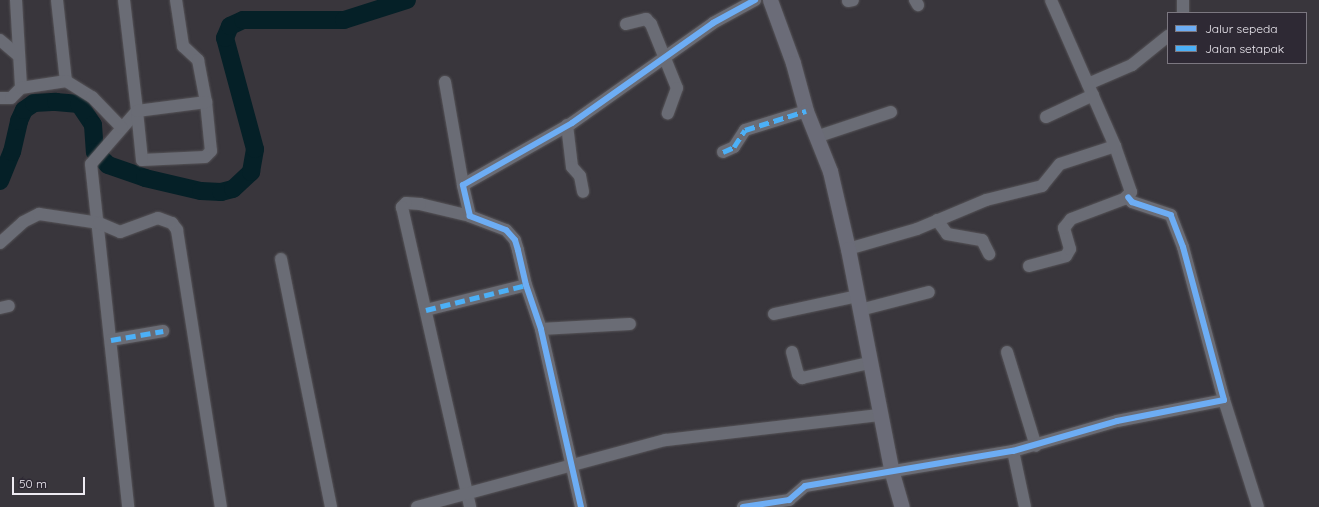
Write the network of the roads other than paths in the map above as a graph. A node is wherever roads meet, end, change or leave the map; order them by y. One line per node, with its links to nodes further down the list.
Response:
1 (16, 0): 13 (street)
2 (57, 0): 15 (street)
3 (124, 0): 21 (street)
4 (176, 0): 20 (street)
5 (755, 0): 14 (street)
6 (770, 0): 22 (main road)
7 (1050, 0): 18 (street)
8 (1182, 0): 9 (street)
9 (1183, 12)
10 (626, 24): 14 (street)
11 (1167, 37): 18 (street)
12 (0, 40): 13 (street)
13 (18, 55): 17 (street)
14 (665, 55): 24 (street); 26 (street)
15 (66, 81): 17 (street); 27 (street)
16 (445, 82): 31 (street)
17 (21, 88): 19 (street)
18 (1091, 89): 25 (street); 29 (street)
19 (0, 98)
20 (206, 102): 21 (street); 21 (street)
21 (137, 111): 27 (street)
22 (806, 111): 28 (main road); 30 (street)
23 (891, 112): 28 (street)
24 (668, 113)
25 (1046, 117)
26 (567, 125): 31 (street); 32 (street)
27 (122, 128): 36 (street)
28 (816, 137): 38 (main road)
29 (1115, 146): 33 (street); 35 (street)
30 (723, 152)
31 (464, 185): 34 (street)
32 (583, 192)
33 (1128, 197): 41 (street); 54 (street)
34 (470, 216): 42 (street); 45 (street)
35 (937, 220): 38 (street); 39 (street)
36 (99, 223): 37 (street); 50 (street); 63 (street)
37 (0, 243)
38 (848, 249): 44 (main road)
39 (989, 254)
40 (281, 259): 64 (street)
41 (1029, 266)
42 (526, 285): 45 (street); 48 (street)
43 (929, 292): 44 (street)
44 (858, 303): 46 (street); 53 (main road)
45 (426, 310): 60 (street)
46 (774, 314)
47 (630, 324): 48 (street)
48 (541, 329): 58 (street)
49 (163, 331): 50 (street)
50 (111, 340): 62 (street)
51 (792, 352): 53 (street)
52 (1007, 352): 56 (street)
53 (869, 363): 55 (main road)
54 (1224, 400): 56 (street); 71 (street)
55 (880, 415): 58 (street); 59 (main road)
56 (1036, 446): 57 (street)
57 (1013, 451): 59 (street); 70 (street)
58 (571, 466): 60 (street); 67 (street)
59 (892, 473): 61 (street); 69 (main road)
60 (467, 494): 65 (street); 66 (street)
61 (789, 504): 68 (street)
62 (128, 507)
63 (220, 507)
64 (331, 507)
65 (417, 507)
66 (470, 507)
67 (581, 507)
68 (743, 507)
69 (902, 507)
70 (1025, 507)
71 (1258, 507)

